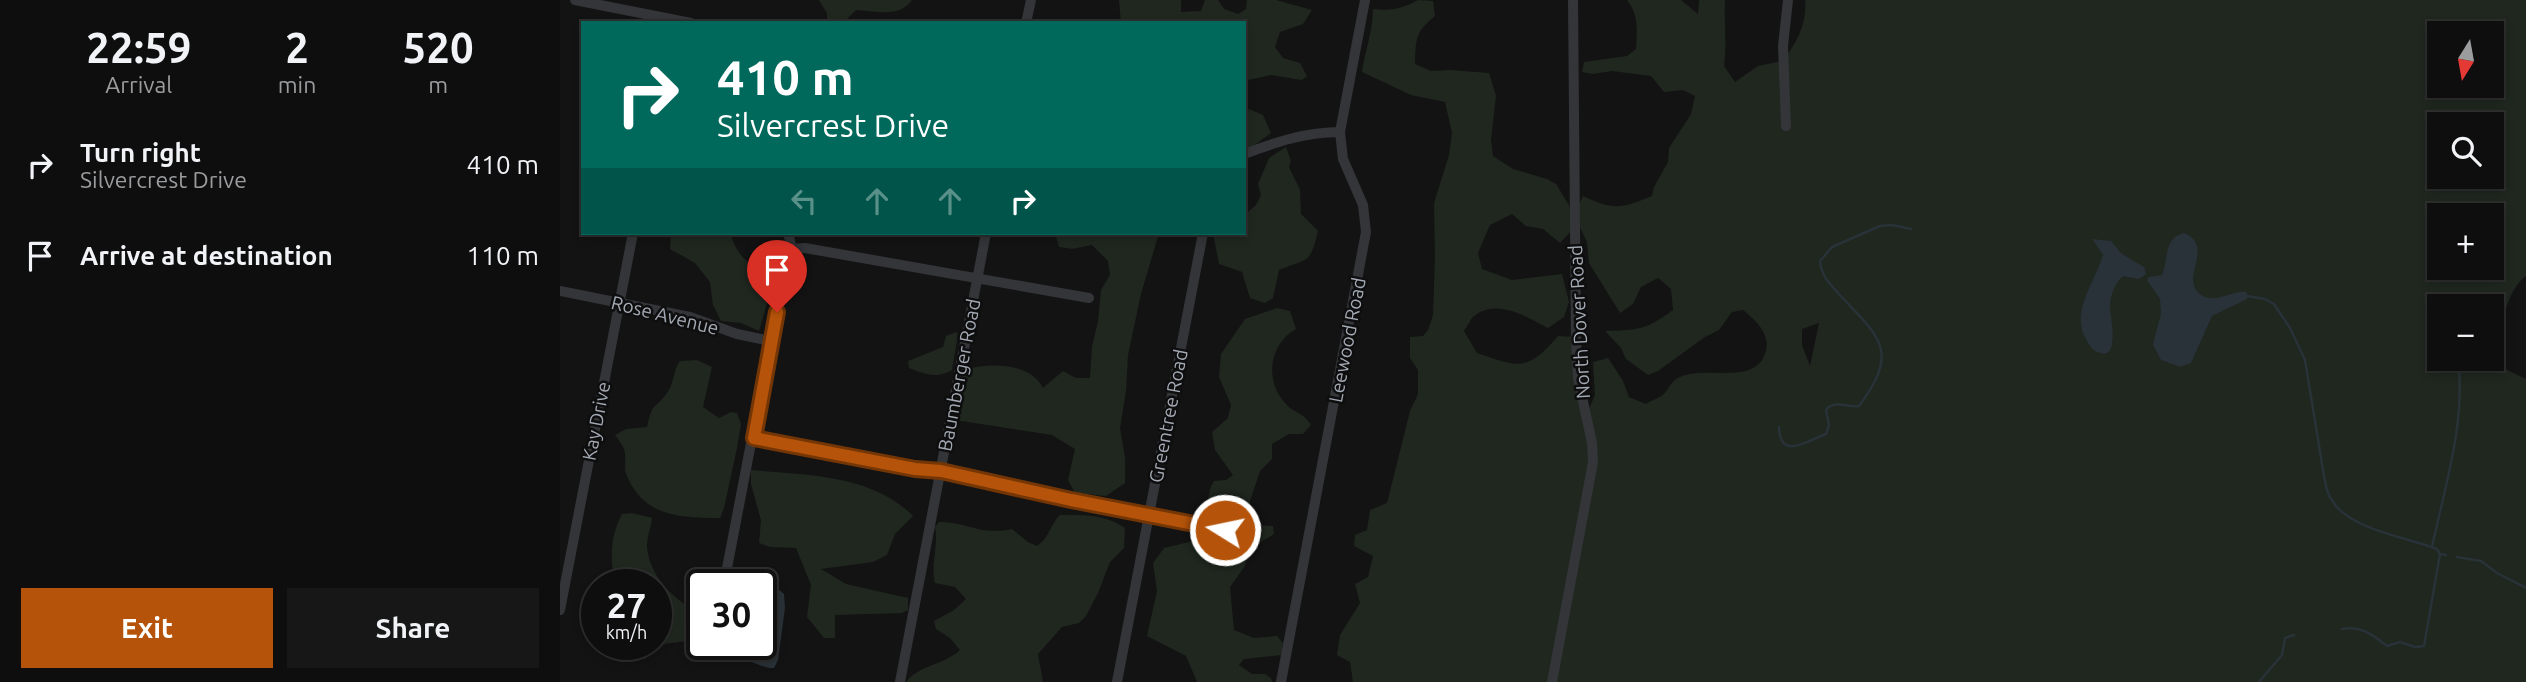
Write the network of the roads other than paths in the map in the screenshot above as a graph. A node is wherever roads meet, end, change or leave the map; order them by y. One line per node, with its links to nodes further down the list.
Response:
1 (575, 0): 6 (street)
2 (1031, 0): 7 (street)
3 (1365, 0): 9 (street, Leewood Road)
4 (1573, 0): 30 (street, North Dover Road)
5 (1788, 0): 8 (street)
6 (681, 21)
7 (1026, 21)
8 (1786, 126)
9 (1340, 132): 10 (street); 29 (street, Leewood Road)
10 (1246, 153)
11 (633, 235): 19 (street, Kay Drive)
12 (788, 235): 15 (street)
13 (986, 235): 16 (street, Baumberger Road)
14 (1203, 235): 23 (street, Greentree Road)
15 (792, 249): 16 (street); 20 (street)
16 (977, 279): 18 (street); 22 (street, Baumberger Road)
17 (560, 291): 19 (street, Rose Avenue)
18 (1089, 298)
19 (619, 303): 20 (street, Rose Avenue); 26 (street, Kay Drive)
20 (770, 341): 21 (street)
21 (754, 438): 22 (street); 25 (street)
22 (941, 471): 23 (street); 27 (street, Baumberger Road)
23 (1149, 515): 24 (street); 28 (street, Greentree Road)
24 (1225, 530)
25 (727, 568)
26 (560, 610)
27 (900, 682)
28 (1117, 682)
29 (1281, 682)
30 (1552, 682)

